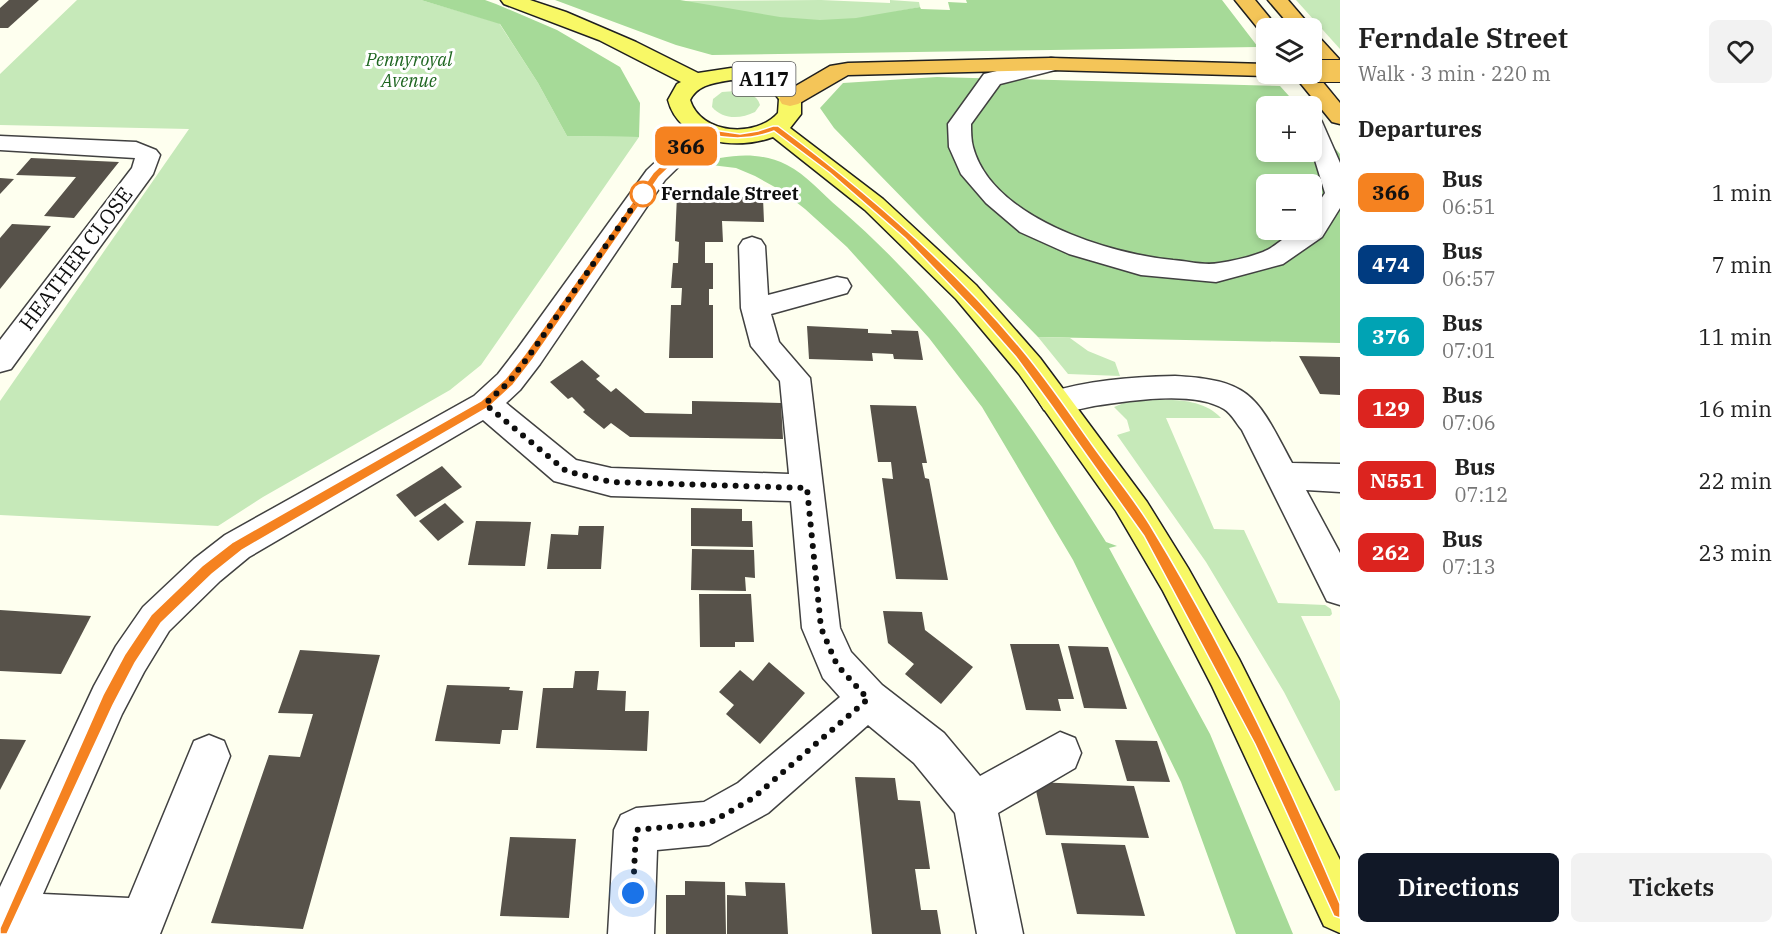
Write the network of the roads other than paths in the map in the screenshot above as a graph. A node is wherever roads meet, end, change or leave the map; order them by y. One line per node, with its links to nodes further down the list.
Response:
1 (511, 0): 11 (main road)
2 (1245, 0): 4 (highway)
3 (1278, 0): 5 (highway)
4 (1260, 18)
5 (1293, 18)
6 (1322, 52): 9 (highway)
7 (1051, 64): 8 (highway); 13 (highway); 18 (street)
8 (1256, 70)
9 (1340, 72): 10 (highway, bridge)
10 (1322, 74)
11 (696, 81): 13 (main road, A117); 16 (main road)
12 (1315, 84): 14 (highway)
13 (790, 99): 15 (main road, A117)
14 (1340, 117)
15 (776, 128): 16 (main road); 23 (main road)
16 (703, 130): 24 (street)
17 (0, 143): 22 (street, HEATHER CLOSE)
18 (1322, 146)
19 (752, 246): 21 (street)
20 (837, 286): 21 (street)
21 (755, 308): 27 (street)
22 (0, 361)
23 (1055, 402): 25 (street); 33 (main road)
24 (485, 404): 27 (street); 34 (street)
25 (1282, 476): 26 (street); 28 (street)
26 (1340, 478)
27 (807, 488): 29 (street)
28 (1340, 588)
29 (868, 699): 32 (street); 36 (street)
30 (1060, 753): 32 (street)
31 (209, 756): 35 (street)
32 (975, 803): 37 (street)
33 (1340, 910)
34 (5, 925): 35 (street)
35 (140, 928)
36 (631, 934)
37 (1000, 934)

